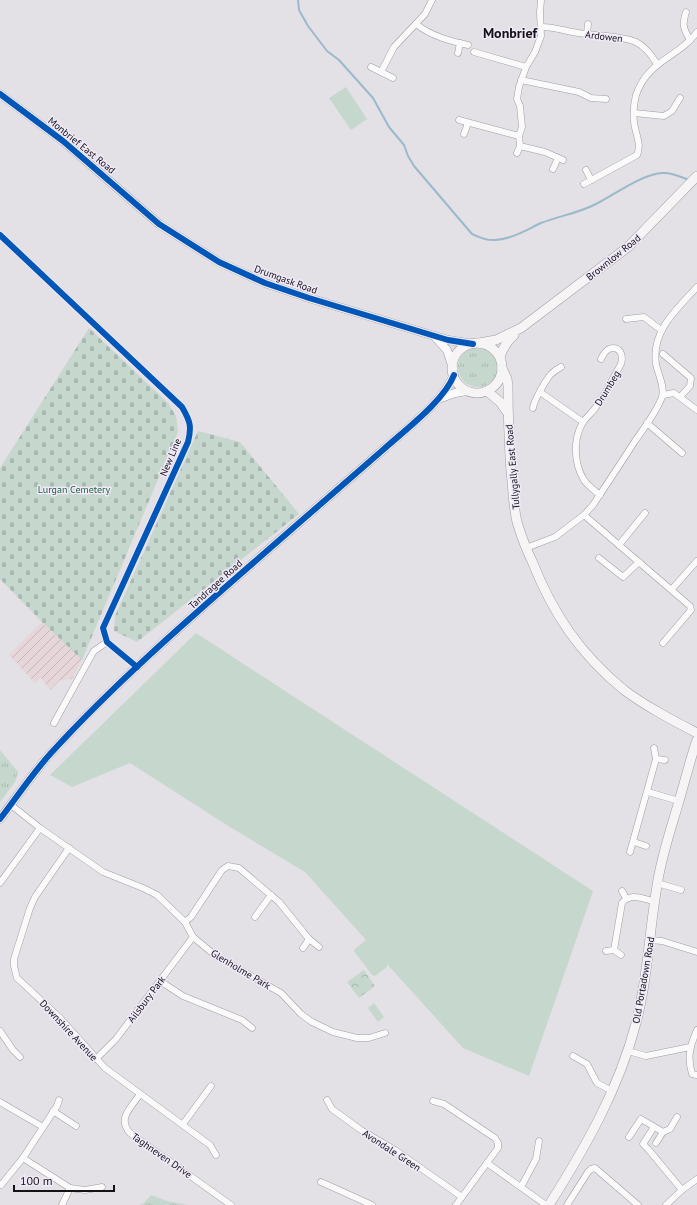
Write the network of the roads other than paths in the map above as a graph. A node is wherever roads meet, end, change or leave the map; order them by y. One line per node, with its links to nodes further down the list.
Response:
1 (432, 0): 4 (street)
2 (541, 0): 6 (street)
3 (686, 12): 9 (street)
4 (416, 24): 10 (street); 17 (street)
5 (588, 24): 7 (street)
6 (542, 27): 7 (street, Ardowen); 15 (street)
7 (587, 34): 14 (street, Ardowen)
8 (696, 34): 9 (street)
9 (690, 40): 14 (street)
10 (460, 43): 11 (street); 13 (street)
11 (468, 45)
12 (474, 52): 15 (street)
13 (458, 53)
14 (657, 64): 23 (street)
15 (526, 66): 19 (street)
16 (371, 67): 17 (street)
17 (381, 72): 18 (street)
18 (393, 78)
19 (521, 80): 22 (street); 27 (street)
20 (0, 94): 35 (street, Monbrief East Road)
21 (680, 98): 23 (street)
22 (606, 99)
23 (634, 113): 33 (street)
24 (459, 120): 25 (street)
25 (468, 123): 26 (street); 27 (street)
26 (464, 134)
27 (519, 136): 28 (street)
28 (520, 146): 29 (street); 30 (street)
29 (517, 153)
30 (553, 169)
31 (586, 170): 33 (street)
32 (695, 178): 39 (main road, Brownlow Road)
33 (592, 180): 34 (street)
34 (584, 184)
35 (148, 215): 41 (street, Drumgask Road)
36 (0, 235): 70 (street, New Line)
37 (697, 287): 40 (street)
38 (626, 319): 40 (street)
39 (521, 328): 42 (main road, Brownlow Road); 44 (main road, Brownlow Road)
40 (660, 330): 52 (street)
41 (430, 335): 42 (street, Drumgask Road); 48 (street)
42 (476, 344): 44 (main road); 48 (main road)
43 (663, 354): 53 (street)
44 (500, 357): 47 (main road)
45 (601, 359): 58 (street, Drumbeg)
46 (561, 367): 51 (street)
47 (502, 368): 50 (main road); 57 (main road, Tullygally East Road)
48 (453, 372): 49 (main road); 54 (street, Tandragee Road)
49 (467, 391): 50 (main road); 54 (street, Tandragee Road)
50 (487, 391): 57 (main road, Tullygally East Road)
51 (540, 392): 55 (street); 58 (street)
52 (663, 395): 53 (street); 59 (street)
53 (680, 397): 56 (street)
54 (440, 398): 72 (street, Tandragee Road)
55 (533, 408)
56 (697, 410)
57 (508, 413): 65 (main road, Tullygally East Road)
58 (583, 422): 61 (street, Drumbeg)
59 (647, 423): 60 (street); 61 (street)
60 (682, 453)
61 (600, 495): 63 (street)
62 (645, 513): 64 (street)
63 (584, 515): 64 (street); 65 (street)
64 (619, 545): 68 (street)
65 (526, 548): 74 (main road, Tullygally East Road)
66 (599, 558): 68 (street)
67 (697, 561): 69 (street)
68 (639, 562): 69 (street)
69 (672, 589): 71 (street)
70 (107, 642): 72 (street); 73 (street)
71 (663, 644)
72 (137, 667): 81 (street, Tandragee Road)
73 (54, 722)
74 (697, 733)
75 (697, 740): 80 (main road, Old Portadown Road)
76 (654, 748): 77 (street)
77 (656, 759): 78 (street); 79 (street)
78 (665, 760)
79 (648, 792): 80 (street); 84 (street)
80 (679, 801): 89 (main road, Old Portadown Road)
81 (11, 805): 82 (street, Tandragee Road); 83 (street)
82 (0, 819)
83 (40, 828): 86 (street); 88 (street)
84 (634, 842): 85 (street); 87 (street)
85 (646, 846)
86 (69, 848): 96 (street, Glenholme Park); 115 (street, Downshire Avenue)
87 (630, 852)
88 (0, 883)
89 (657, 884): 90 (street); 94 (main road, Old Portadown Road)
90 (681, 890)
91 (622, 891): 93 (street)
92 (271, 895): 95 (street); 96 (street); 98 (street)
93 (626, 898): 94 (street); 102 (street)
94 (654, 901): 99 (main road, Old Portadown Road)
95 (255, 917)
96 (185, 922): 97 (street, Glenholme Park)
97 (193, 937): 106 (street, Ailsbury Park); 110 (street, Glenholme Park)
98 (309, 939): 100 (street); 101 (street)
99 (650, 940): 104 (street); 112 (main road, Old Portadown Road)
100 (319, 947)
101 (303, 948)
102 (614, 950): 103 (street); 105 (street)
103 (606, 951)
104 (697, 952)
105 (621, 955)
106 (160, 981): 107 (street); 115 (street, Ailsbury Park)
107 (252, 1028)
108 (697, 1030): 111 (street)
109 (0, 1031): 114 (street)
110 (385, 1034)
111 (690, 1047): 112 (street); 116 (street)
112 (628, 1051): 118 (main road, Old Portadown Road)
113 (573, 1056): 118 (street)
114 (20, 1057)
115 (96, 1059): 119 (street, Downshire Avenue)
116 (697, 1075)
117 (211, 1086): 126 (street)
118 (612, 1091): 149 (main road, Old Portadown Road)
119 (140, 1094): 126 (street, Downshire Avenue); 146 (street, Taghneven Drive)
120 (59, 1100): 124 (street)
121 (327, 1100): 144 (street, Avondale Green)
122 (0, 1102): 128 (street)
123 (433, 1102): 136 (street)
124 (53, 1111): 127 (street); 128 (street)
125 (677, 1117): 130 (street)
126 (183, 1124): 134 (street, Downshire Avenue)
127 (76, 1126)
128 (43, 1127): 135 (street)
129 (654, 1127): 130 (street); 131 (street); 143 (street)
130 (663, 1132): 133 (street)
131 (629, 1137)
132 (539, 1141): 141 (street)
133 (656, 1143)
134 (216, 1155)
135 (23, 1158): 139 (street); 142 (street)
136 (487, 1163): 141 (street); 144 (street)
137 (697, 1179): 143 (street)
138 (321, 1182): 147 (street)
139 (2, 1185)
140 (102, 1187): 142 (street)
141 (521, 1187): 149 (street)
142 (70, 1188): 145 (street)
143 (682, 1190): 152 (street)
144 (462, 1197): 148 (street)
145 (62, 1205)
146 (231, 1205)
147 (372, 1205)
148 (456, 1205)
149 (548, 1205)
150 (567, 1205): 151 (street)
151 (638, 1205)
152 (666, 1205)

